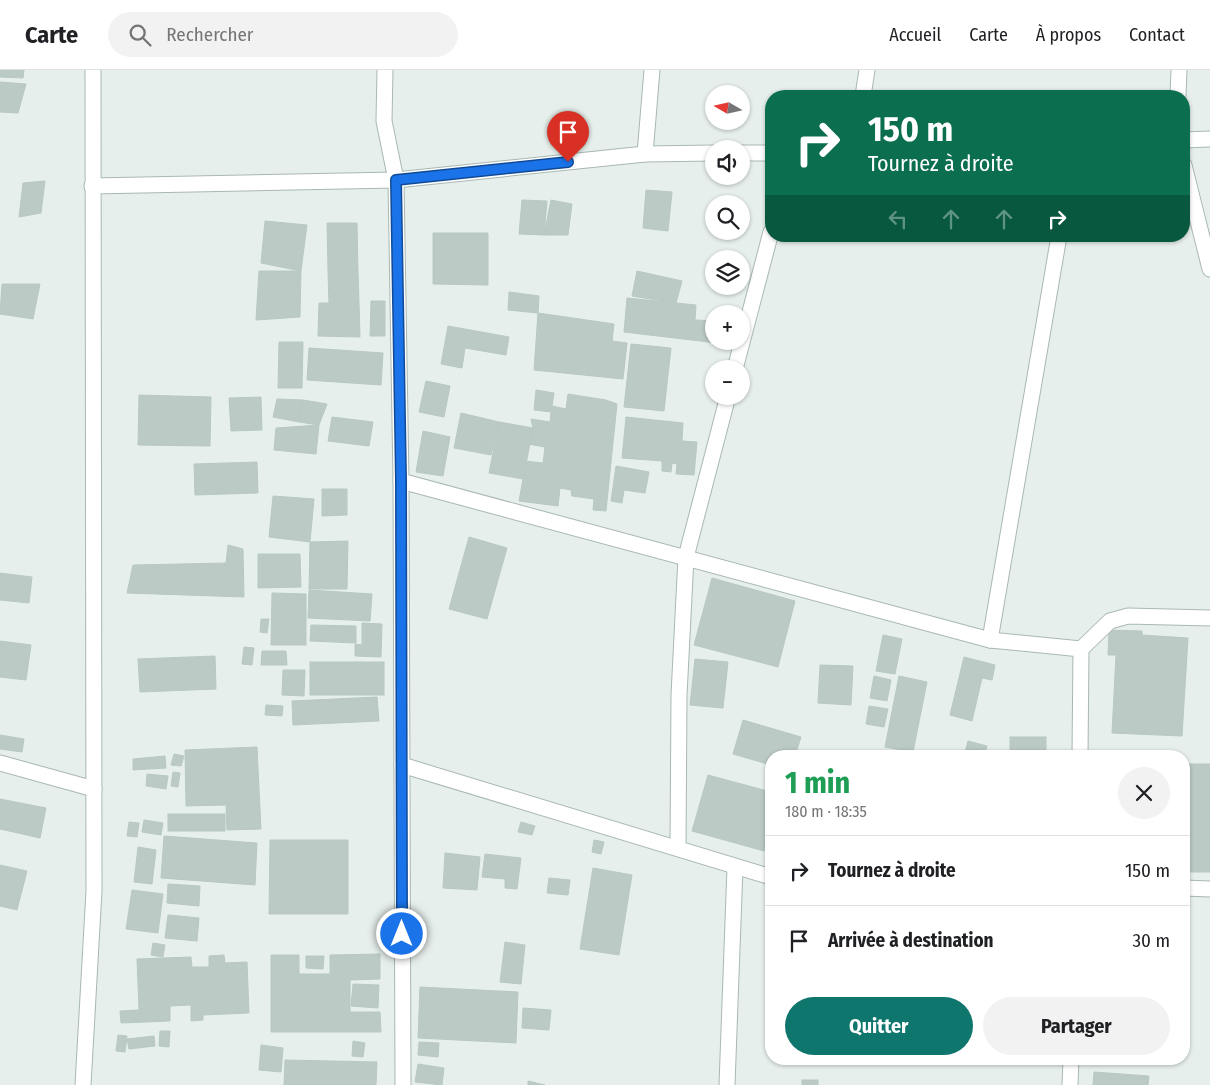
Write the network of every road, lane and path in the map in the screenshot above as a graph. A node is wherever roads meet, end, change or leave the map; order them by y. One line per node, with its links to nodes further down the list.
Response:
1 (94, 70): 15 (street)
2 (386, 70): 14 (street)
3 (652, 70): 13 (street)
4 (867, 70): 6 (street)
5 (1179, 70): 7 (street)
6 (864, 90)
7 (1178, 90)
8 (1210, 139): 9 (street)
9 (1190, 140)
10 (705, 153): 13 (street)
11 (750, 153): 12 (street)
12 (765, 153)
13 (645, 154): 14 (street)
14 (396, 180): 15 (street); 22 (street)
15 (92, 186): 30 (street)
16 (1190, 189): 19 (street)
17 (768, 242): 20 (street)
18 (1058, 242): 25 (street)
19 (1210, 269)
20 (737, 360)
21 (726, 405): 23 (street)
22 (401, 480): 23 (street); 29 (street)
23 (686, 558): 25 (street); 31 (street)
24 (1210, 618): 26 (street)
25 (990, 640): 26 (street)
26 (1081, 649): 27 (street)
27 (1080, 750)
28 (0, 763): 30 (street)
29 (402, 765): 31 (street); 38 (street)
30 (94, 789): 37 (street)
31 (678, 847): 32 (street)
32 (735, 867): 33 (street); 39 (street)
33 (765, 875)
34 (1190, 888): 35 (street)
35 (1210, 889)
36 (1071, 1065): 40 (street)
37 (83, 1085)
38 (403, 1085)
39 (727, 1085)
40 (1070, 1085)

